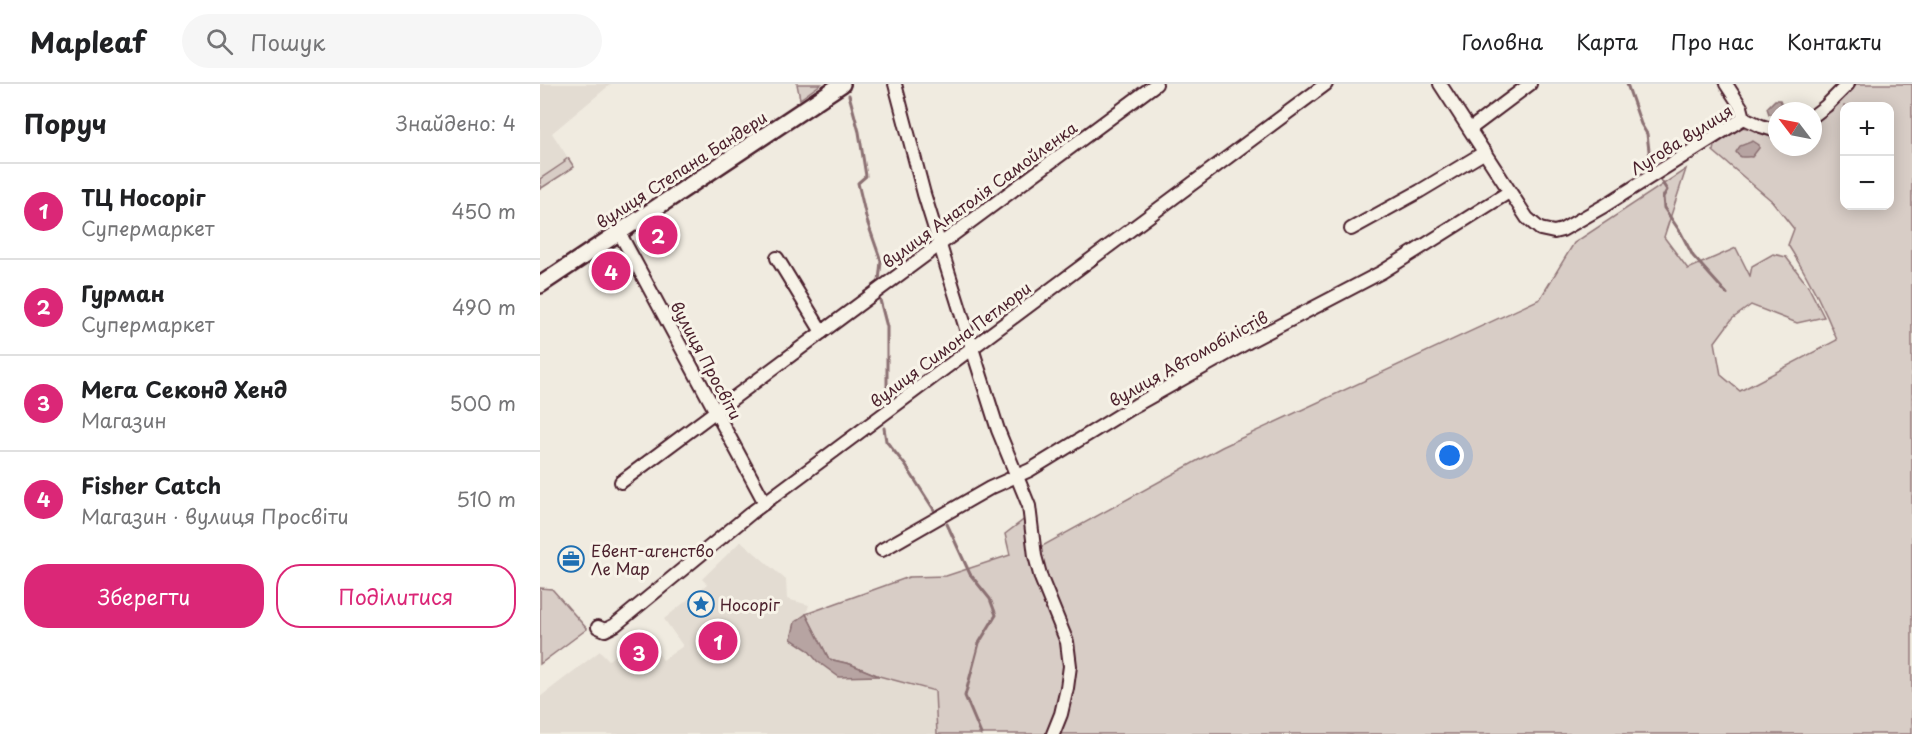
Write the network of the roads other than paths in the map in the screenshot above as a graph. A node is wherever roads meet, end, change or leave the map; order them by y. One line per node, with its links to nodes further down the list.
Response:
1 (842, 84): 16 (street, вулиця Степана Бандери)
2 (895, 84): 17 (street)
3 (1156, 84): 17 (street, вулиця Анатолія Самойленка)
4 (1326, 84): 21 (street, вулиця Симона Петлюри)
5 (1440, 84): 12 (street, Лугова вулиця)
6 (1530, 84): 12 (street)
7 (1726, 84): 10 (street)
8 (1848, 84): 9 (street)
9 (1822, 109)
10 (1744, 118): 11 (street, Лугова вулиця); 14 (street, Лугова вулиця)
11 (1768, 128)
12 (1470, 129): 13 (street, Лугова вулиця)
13 (1485, 152): 14 (street, Лугова вулиця); 15 (street)
14 (1509, 192): 23 (street, вулиця Автомобілістів)
15 (1351, 229)
16 (619, 232): 19 (street, вулиця Степана Бандери); 22 (street, вулиця Просвіти)
17 (941, 242): 20 (street, вулиця Анатолія Самойленка); 21 (street)
18 (777, 258): 20 (street)
19 (540, 285)
20 (822, 332): 22 (street, вулиця Анатолія Самойленка)
21 (972, 348): 23 (street); 25 (street, вулиця Симона Петлюри)
22 (717, 411): 24 (street, вулиця Анатолія Самойленка); 25 (street, вулиця Просвіти)
23 (1016, 476): 26 (street, вулиця Автомобілістів); 28 (street)
24 (621, 482)
25 (765, 503): 27 (street, вулиця Симона Петлюри)
26 (882, 550)
27 (598, 627)
28 (1053, 734)

